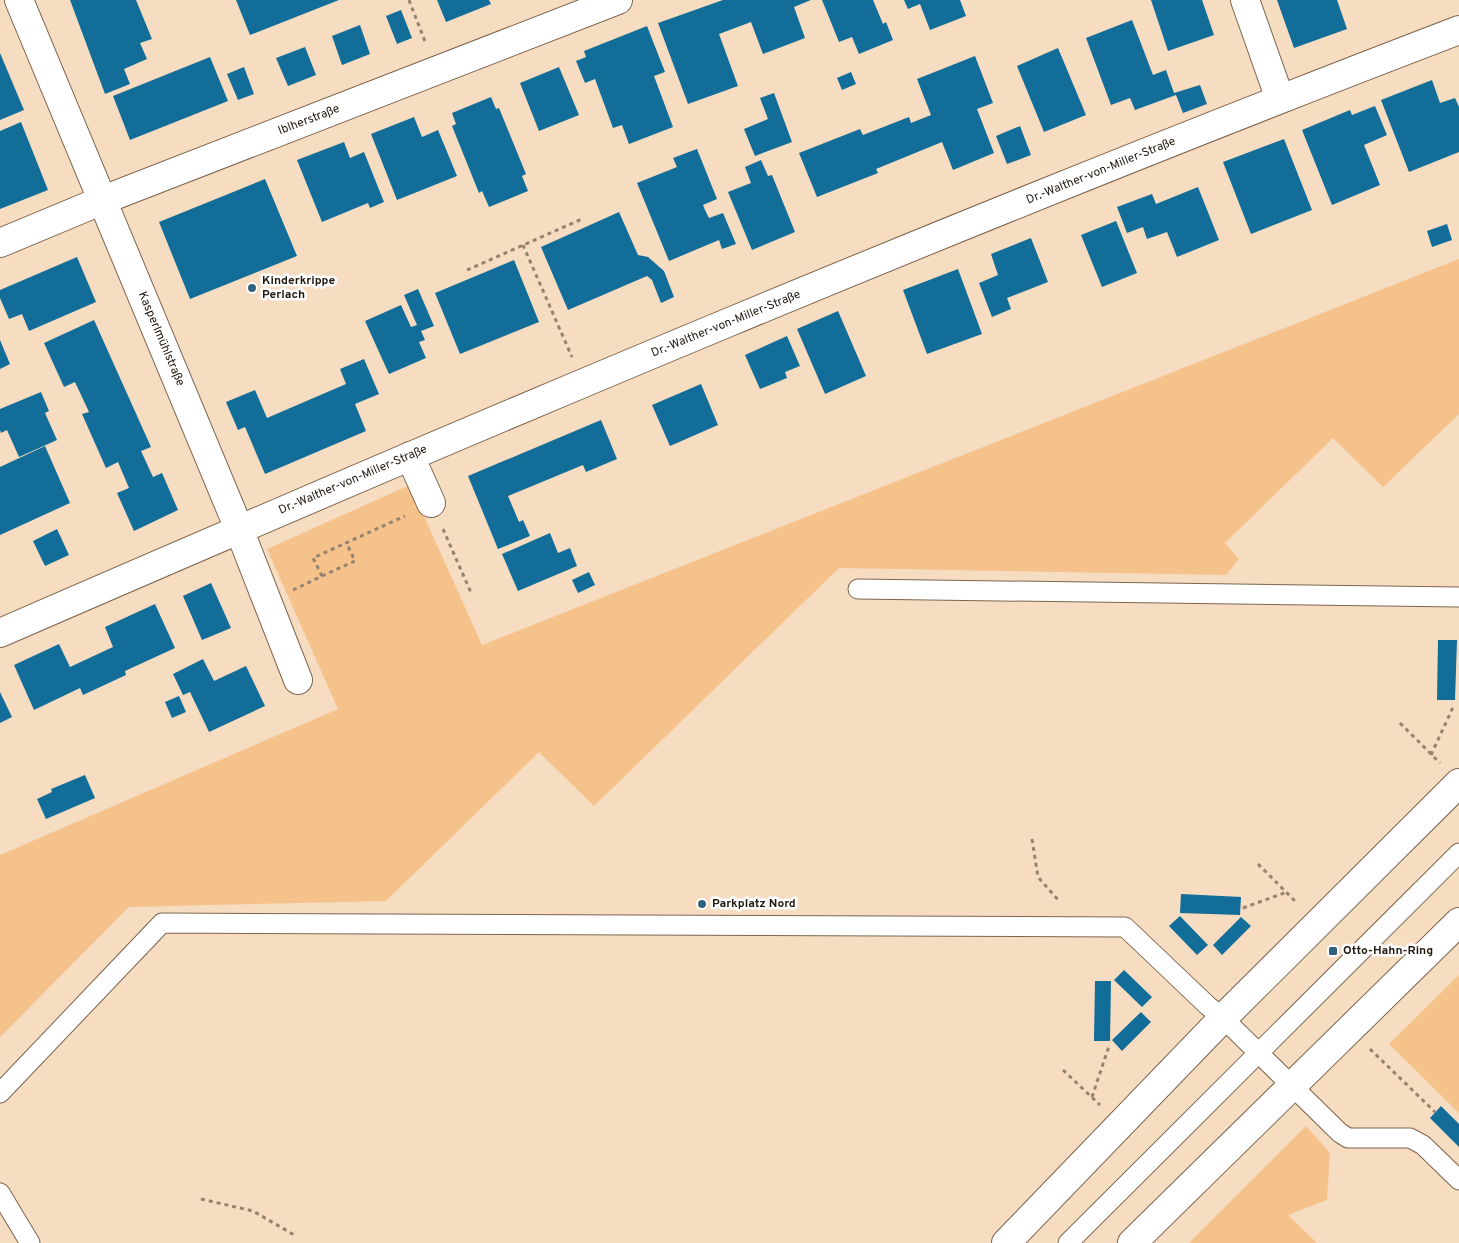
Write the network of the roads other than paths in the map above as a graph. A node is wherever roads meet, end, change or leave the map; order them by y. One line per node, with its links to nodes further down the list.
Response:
1 (19, 0): 6 (street, Kasperlmühlstraße)
2 (618, 0): 6 (street, Iblherstraße)
3 (1245, 0): 5 (street)
4 (1459, 30): 5 (street, Dr.-Walther-von-Miller-Straße)
5 (1280, 99): 8 (street, Dr.-Walther-von-Miller-Straße)
6 (103, 200): 7 (street, Iblherstraße); 10 (street, Kasperlmühlstraße)
7 (0, 243)
8 (410, 456): 9 (street); 10 (street, Dr.-Walther-von-Miller-Straße)
9 (431, 502)
10 (239, 529): 13 (street, Dr.-Walther-von-Miller-Straße); 14 (street, Kasperlmühlstraße)
11 (858, 590): 12 (lane)
12 (1459, 597)
13 (0, 633)
14 (298, 680)
15 (1459, 783): 18 (street)
16 (1459, 853): 19 (lane)
17 (1459, 922): 20 (street)
18 (1223, 1018): 19 (lane); 21 (lane); 25 (street)
19 (1258, 1054): 20 (lane); 26 (lane)
20 (1292, 1087): 22 (lane); 27 (street)
21 (0, 1093)
22 (1459, 1180)
23 (0, 1193): 24 (lane)
24 (30, 1243)
25 (1006, 1243)
26 (1068, 1243)
27 (1132, 1243)

